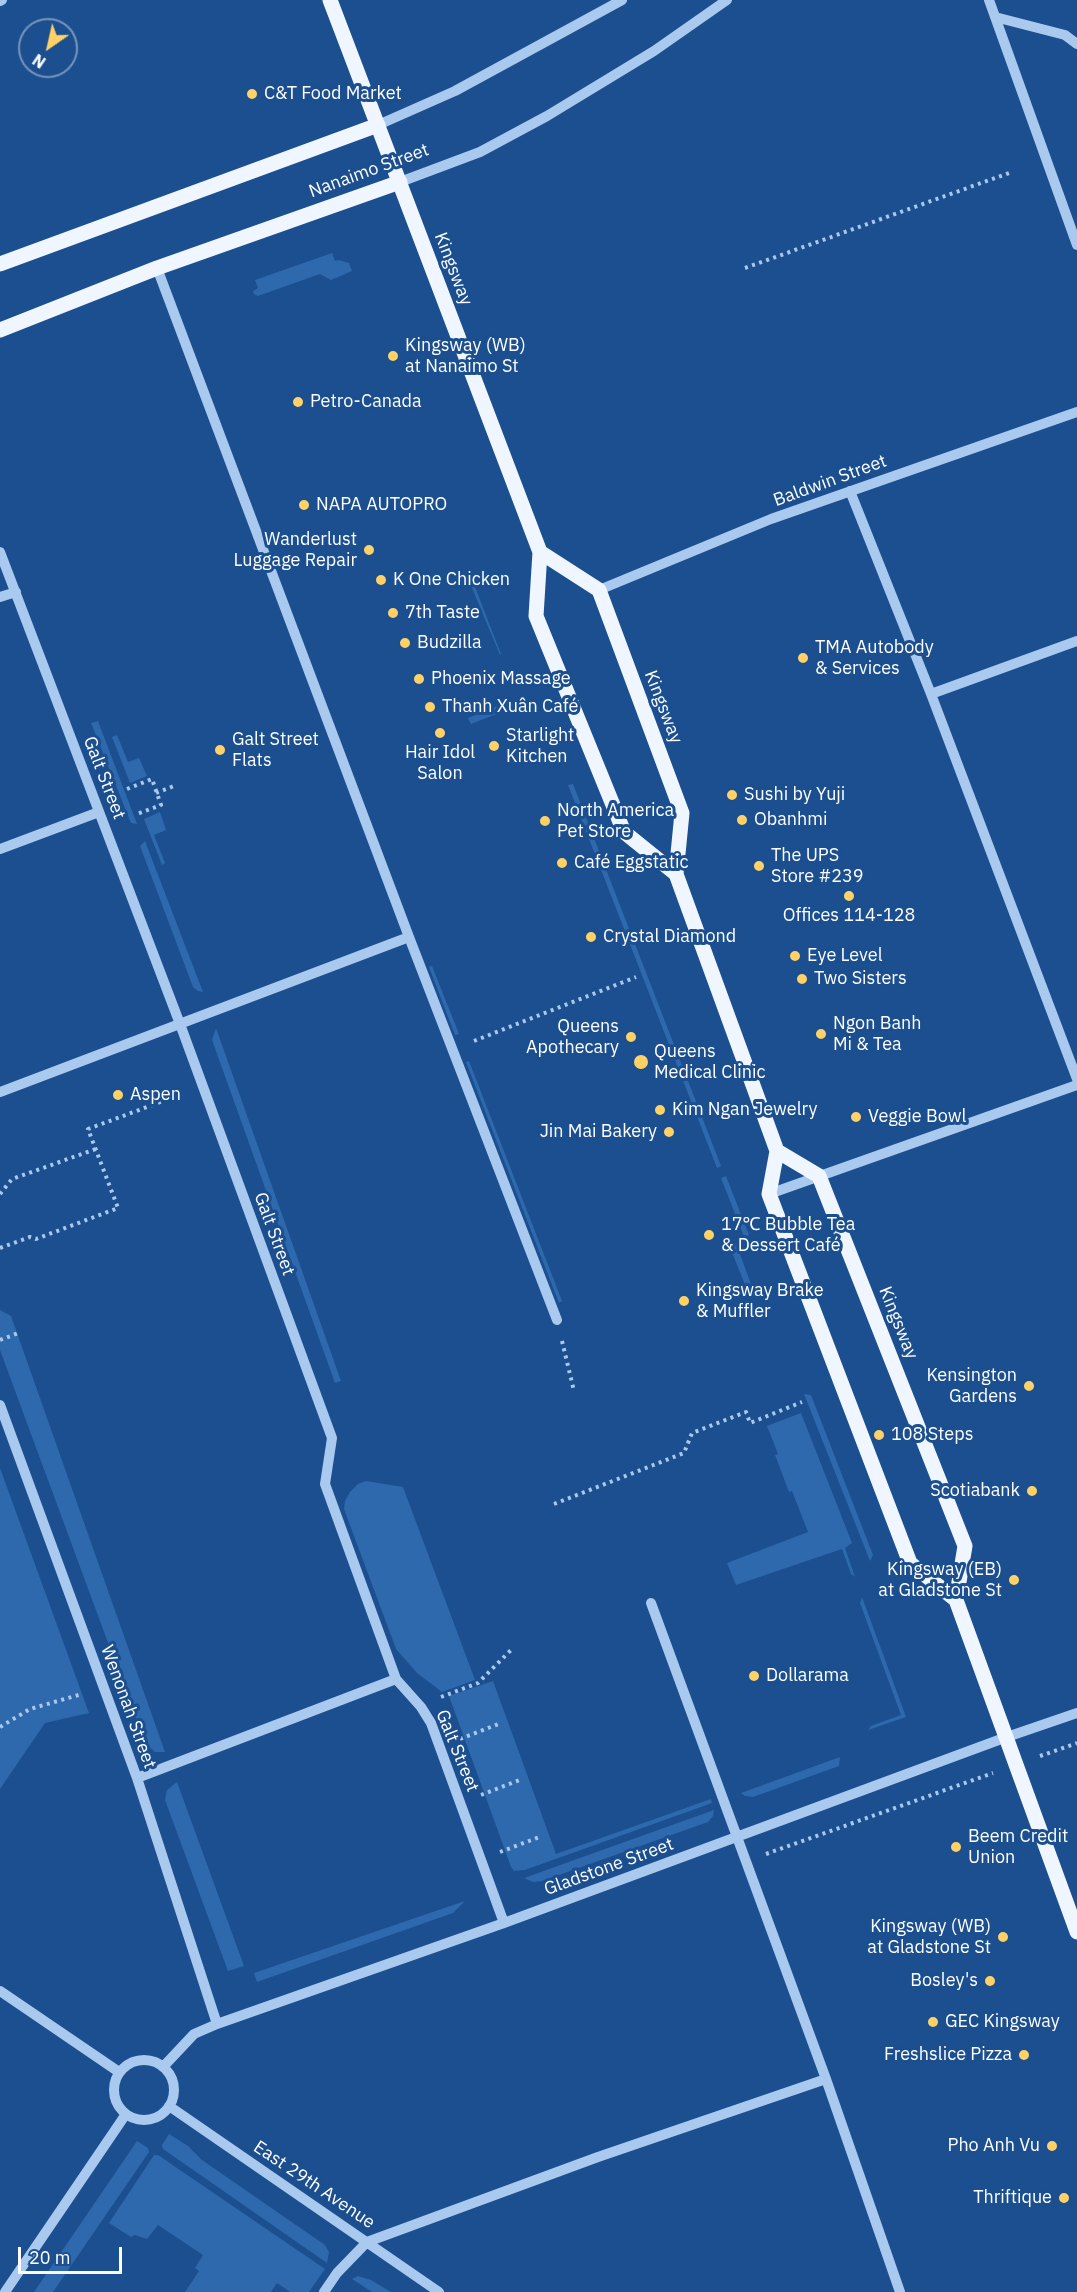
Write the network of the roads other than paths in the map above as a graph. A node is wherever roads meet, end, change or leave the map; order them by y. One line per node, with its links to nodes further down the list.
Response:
1 (330, 0): 7 (main road, Kingsway)
2 (622, 0): 7 (street)
3 (727, 0): 8 (street, Nanaimo Street)
4 (989, 0): 5 (street)
5 (995, 17): 6 (street); 9 (street)
6 (1077, 44)
7 (378, 124): 8 (main road, Kingsway); 10 (main road)
8 (400, 182): 11 (main road, Nanaimo Street); 16 (main road, Kingsway)
9 (1077, 245)
10 (0, 264)
11 (157, 268): 12 (main road, Nanaimo Street); 25 (street)
12 (0, 330)
13 (1077, 412): 14 (street, Baldwin Street)
14 (850, 490): 17 (street, Baldwin Street); 21 (street)
15 (0, 552): 18 (street, Galt Street)
16 (540, 552): 17 (main road); 24 (main road, Kingsway)
17 (599, 590): 24 (main road, Kingsway)
18 (16, 592): 19 (street); 22 (street, Galt Street)
19 (0, 597)
20 (1077, 641): 21 (street)
21 (931, 694): 27 (street)
22 (99, 812): 23 (street); 26 (street, Galt Street)
23 (0, 849)
24 (676, 874): 30 (main road, Kingsway)
25 (409, 937): 26 (street); 33 (street)
26 (180, 1024): 29 (street); 37 (street, Galt Street)
27 (1077, 1079)
28 (1077, 1085): 31 (street)
29 (0, 1092)
30 (777, 1151): 31 (main road); 32 (main road)
31 (819, 1176): 32 (street); 35 (main road, Kingsway)
32 (769, 1194): 35 (main road)
33 (557, 1320)
34 (0, 1405): 40 (street, Wenonah Street)
35 (956, 1600): 39 (main road, Kingsway)
36 (651, 1603): 41 (street)
37 (396, 1679): 40 (street); 42 (street, Galt Street)
38 (1077, 1713): 39 (street, Gladstone Street)
39 (1005, 1738): 41 (street, Gladstone Street); 43 (main road, Kingsway)
40 (136, 1778): 45 (street, Wenonah Street)
41 (737, 1838): 42 (street, Gladstone Street); 48 (street)
42 (504, 1923): 45 (street, Gladstone Street)
43 (1077, 1932)
44 (0, 1991): 47 (street)
45 (217, 2024): 46 (street, Gladstone Street)
46 (163, 2067): 47 (street); 49 (street)
47 (119, 2072): 50 (street)
48 (826, 2079): 51 (street); 55 (street)
49 (169, 2106): 50 (street); 51 (street, East 29th Avenue)
50 (126, 2114): 52 (street)
51 (367, 2242): 53 (street); 54 (street, East 29th Avenue)
52 (5, 2292)
53 (324, 2292)
54 (439, 2292)
55 (900, 2292)

